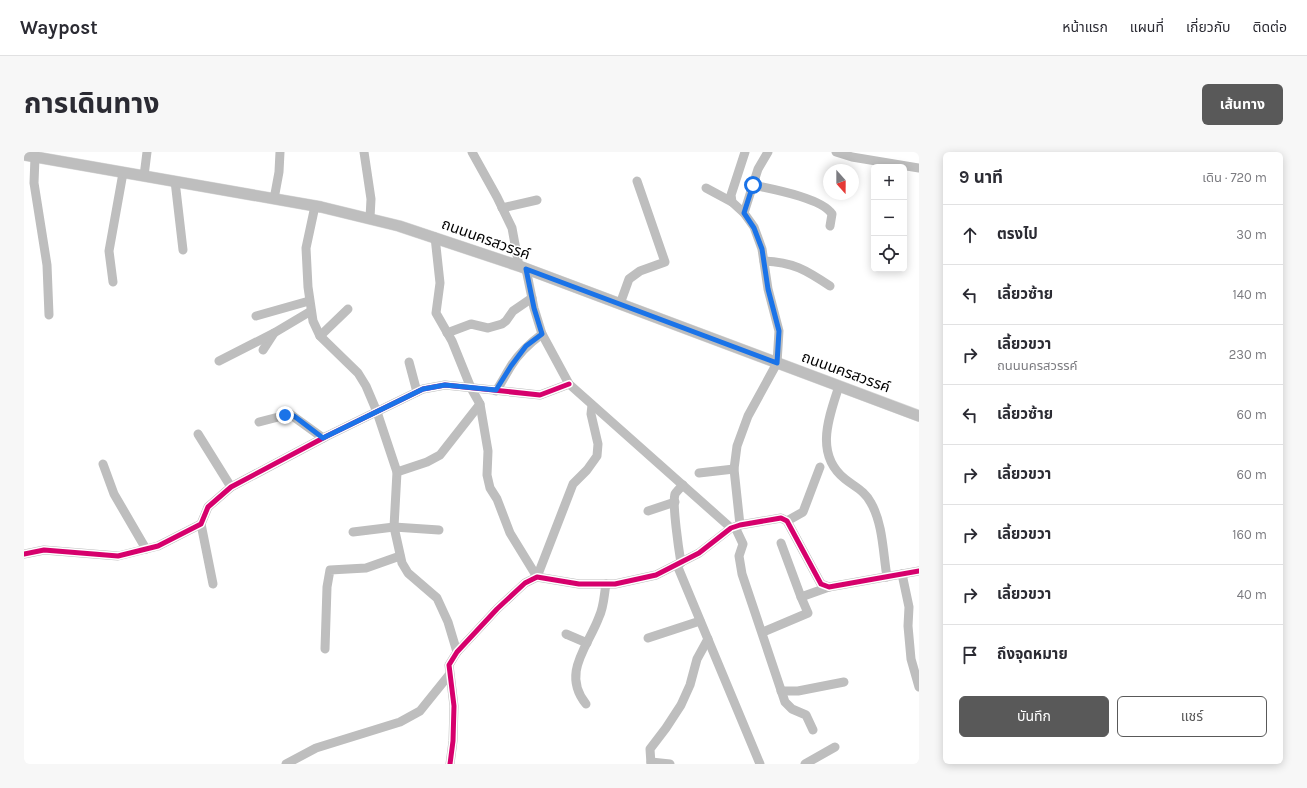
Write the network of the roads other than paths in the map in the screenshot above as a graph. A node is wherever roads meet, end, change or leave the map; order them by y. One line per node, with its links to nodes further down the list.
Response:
1 (147, 152): 12 (street)
2 (280, 152): 17 (street)
3 (364, 152): 23 (street)
4 (472, 152): 21 (street)
5 (745, 152): 19 (street)
6 (768, 152): 15 (street)
7 (836, 152): 10 (street)
8 (29, 156): 9 (main road, ถนนนครสวรรค์); 36 (street)
9 (49, 156): 11 (main road, ถนนนครสวรรค์)
10 (919, 168)
11 (124, 173): 12 (main road, ถนนนครสวรรค์); 29 (street)
12 (144, 176): 14 (main road, ถนนนครสวรรค์)
13 (637, 181): 33 (street)
14 (175, 182): 17 (main road, ถนนนครสวรรค์); 26 (street)
15 (753, 185): 22 (street); 24 (street)
16 (706, 188): 19 (street)
17 (274, 199): 20 (main road, ถนนนครสวรรค์)
18 (537, 200): 21 (street)
19 (732, 202): 22 (street)
20 (315, 206): 23 (main road, ถนนนครสวรรค์); 32 (street)
21 (502, 208): 28 (street)
22 (744, 213): 27 (street)
23 (370, 218): 25 (main road, ถนนนครสวรรค์)
24 (830, 226)
25 (435, 237): 28 (main road, ถนนนครสวรรค์); 39 (street)
26 (183, 250)
27 (764, 261): 30 (street); 45 (street)
28 (523, 268): 31 (street); 33 (main road, ถนนนครสวรรค์)
29 (113, 282)
30 (830, 286)
31 (532, 298): 39 (street); 40 (street)
32 (309, 301): 35 (street); 37 (street)
33 (620, 304): 45 (main road, ถนนนครสวรรค์)
34 (348, 309): 41 (street)
35 (311, 311): 38 (street); 41 (street)
36 (49, 315)
37 (256, 316)
38 (274, 333): 42 (street); 43 (street)
39 (447, 333): 48 (street)
40 (542, 334): 46 (street); 49 (street)
41 (320, 336): 53 (street)
42 (264, 350)
43 (219, 361)
44 (409, 362): 50 (street)
45 (777, 363): 47 (main road, ถนนนครสวรรค์); 60 (street)
46 (569, 384): 49 (street); 52 (street)
47 (839, 386): 54 (main road, ถนนนครสวรรค์); 81 (street)
48 (471, 388): 49 (street); 50 (street); 51 (street)
49 (496, 390)
50 (417, 392): 53 (street)
51 (480, 404): 61 (street); 80 (street)
52 (592, 405): 63 (street); 80 (street)
53 (377, 412): 57 (street); 61 (street)
54 (919, 416)
55 (259, 422): 57 (street)
56 (198, 434): 64 (street)
57 (323, 438): 64 (street)
58 (103, 464): 74 (street)
59 (820, 467): 67 (street)
60 (734, 469): 62 (street); 70 (street)
61 (397, 472): 69 (street)
62 (699, 473)
63 (683, 484): 65 (street); 70 (street)
64 (232, 487): 68 (street)
65 (675, 502): 66 (street); 77 (street)
66 (648, 511)
67 (788, 521): 70 (street); 84 (street)
68 (201, 524): 74 (street); 82 (street)
69 (394, 527): 71 (street); 72 (street); 76 (street)
70 (736, 527): 77 (street); 87 (street)
71 (439, 530)
72 (353, 532)
73 (781, 543): 85 (street)
74 (146, 550): 75 (street)
75 (24, 554)
76 (400, 556): 92 (street); 93 (street)
77 (679, 564): 83 (street); 86 (street)
78 (919, 571): 79 (street)
79 (902, 574): 81 (street); 96 (street)
80 (537, 577): 83 (street); 93 (street)
81 (887, 577): 84 (street)
82 (213, 584)
83 (606, 584): 91 (street)
84 (829, 587): 85 (street)
85 (801, 597): 87 (street)
86 (700, 621): 89 (street); 90 (street)
87 (762, 632): 97 (street)
88 (566, 634): 91 (street)
89 (648, 638)
90 (708, 639): 101 (street); 105 (street)
91 (586, 643): 98 (street)
92 (326, 649)
93 (457, 652): 94 (street)
94 (449, 675): 102 (street); 103 (street)
95 (844, 682): 97 (street)
96 (919, 687)
97 (781, 691): 99 (street)
98 (586, 704)
99 (813, 730)
100 (835, 747): 106 (street)
101 (651, 763): 104 (street)
102 (286, 764)
103 (450, 764)
104 (670, 764)
105 (760, 764)
106 (805, 764)

